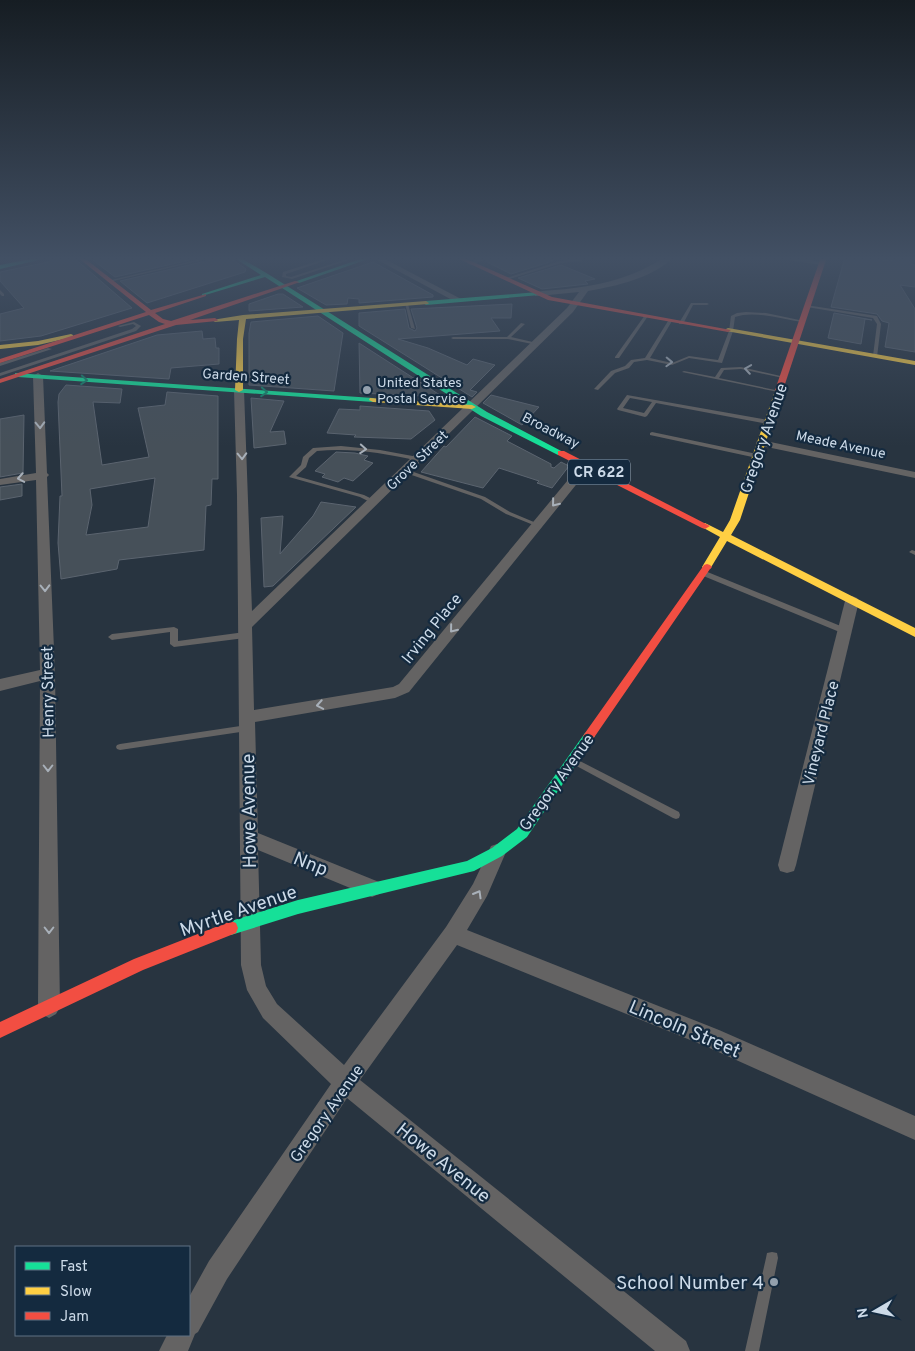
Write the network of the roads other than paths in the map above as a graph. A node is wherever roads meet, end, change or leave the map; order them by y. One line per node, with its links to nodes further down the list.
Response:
1 (129, 320): 19 (main road)
2 (158, 320): 17 (main road)
3 (180, 320): 17 (main road)
4 (209, 320): 14 (main road)
5 (243, 320): 26 (main road, Howe Avenue)
6 (338, 320): 47 (main road, Broadway / CR 622)
7 (411, 320): 21 (lane)
8 (558, 320): 28 (street, Grove Street)
9 (643, 320): 31 (lane)
10 (666, 320): 16 (main road)
11 (732, 320): 22 (lane)
12 (796, 320): 15 (lane)
13 (877, 320): 30 (lane)
14 (198, 321): 17 (main road); 26 (main road)
15 (802, 321): 27 (main road, Gregory Avenue)
16 (675, 322): 22 (main road); 32 (lane)
17 (171, 323): 23 (main road)
18 (523, 324): 25 (lane)
19 (116, 325): 20 (main road); 23 (lane); 35 (lane)
20 (100, 328): 29 (main road); 33 (main road)
21 (413, 328)
22 (730, 331): 27 (main road); 32 (lane, one-way to 22)
23 (129, 335): 37 (main road)
24 (453, 338): 25 (lane)
25 (508, 338): 28 (lane)
26 (240, 339): 44 (main road, Howe Avenue)
27 (795, 342): 30 (main road); 40 (main road, Gregory Avenue)
28 (535, 344): 47 (street, Grove Street)
29 (0, 347)
30 (875, 356): 34 (main road)
31 (617, 357)
32 (647, 359): 43 (lane)
33 (0, 361)
34 (915, 363)
35 (0, 365)
36 (684, 372): 41 (lane)
37 (15, 373): 38 (lane); 39 (main road, Garden Street); 42 (main road)
38 (0, 374)
39 (38, 376): 44 (main road, Garden Street, one-way to 44); 55 (street, Henry Street, one-way to 55)
40 (783, 376): 41 (lane, one-way to 41); 45 (main road, Gregory Avenue)
41 (716, 378): 45 (lane)
42 (0, 381)
43 (596, 389)
44 (239, 390): 47 (main road, Garden Street, one-way to 47); 63 (street, Howe Avenue, one-way to 63)
45 (778, 391): 48 (main road, Gregory Avenue)
46 (655, 401): 46 (lane); 48 (lane)
47 (472, 407): 52 (street, Grove Street); 53 (main road, Broadway / CR 622)
48 (768, 422): 50 (main road, Gregory Avenue)
49 (652, 434): 51 (lane)
50 (761, 443): 51 (main road, Gregory Avenue); 56 (street, Meade Avenue)
51 (756, 456): 60 (main road, Gregory Avenue)
52 (418, 459): 54 (street, Grove Street); 58 (lane, one-way to 52)
53 (586, 465): 59 (street, Irving Place, one-way to 59); 60 (main road, Broadway / CR 622)
54 (405, 471): 58 (street, Grove Street); 59 (lane)
55 (43, 475): 57 (street, one-way to 57); 67 (street, Henry Street, one-way to 67)
56 (915, 475)
57 (0, 482)
58 (374, 502): 63 (street, Grove Street)
59 (538, 524): 69 (street, Irving Place, one-way to 69)
60 (726, 538): 61 (main road, Gregory Avenue); 62 (main road, Broadway / CR 622)
61 (703, 574): 64 (lane); 71 (main road, Gregory Avenue)
62 (852, 601): 64 (street, Vineyard Place); 65 (main road, Broadway / CR 622)
63 (245, 631): 66 (lane); 69 (street, Howe Avenue)
64 (845, 631): 75 (street, Vineyard Place)
65 (915, 633)
66 (112, 638)
67 (48, 674): 68 (street); 79 (street, Henry Street, one-way to 79)
68 (0, 685)
69 (247, 722): 70 (lane); 73 (street, Howe Avenue)
70 (120, 747)
71 (572, 760): 72 (lane); 74 (main road, Gregory Avenue)
72 (676, 815)
73 (249, 838): 76 (street, Nnp); 77 (street, Howe Avenue)
74 (497, 852): 76 (main road, Myrtle Avenue); 78 (street, Gregory Avenue, one-way to 74)
75 (787, 865)
76 (374, 888): 77 (main road, Myrtle Avenue)
77 (250, 921): 79 (main road, Myrtle Avenue); 81 (street, Howe Avenue)
78 (453, 934): 81 (street, Gregory Avenue); 82 (street, Lincoln Street)
79 (49, 1007): 80 (main road, Myrtle Avenue)
80 (0, 1030)
81 (345, 1082): 84 (street, Gregory Avenue); 87 (street, Howe Avenue)
82 (915, 1128)
83 (772, 1258): 88 (lane)
84 (190, 1321)
85 (181, 1336): 86 (street)
86 (173, 1351)
87 (676, 1351)
88 (752, 1351)

